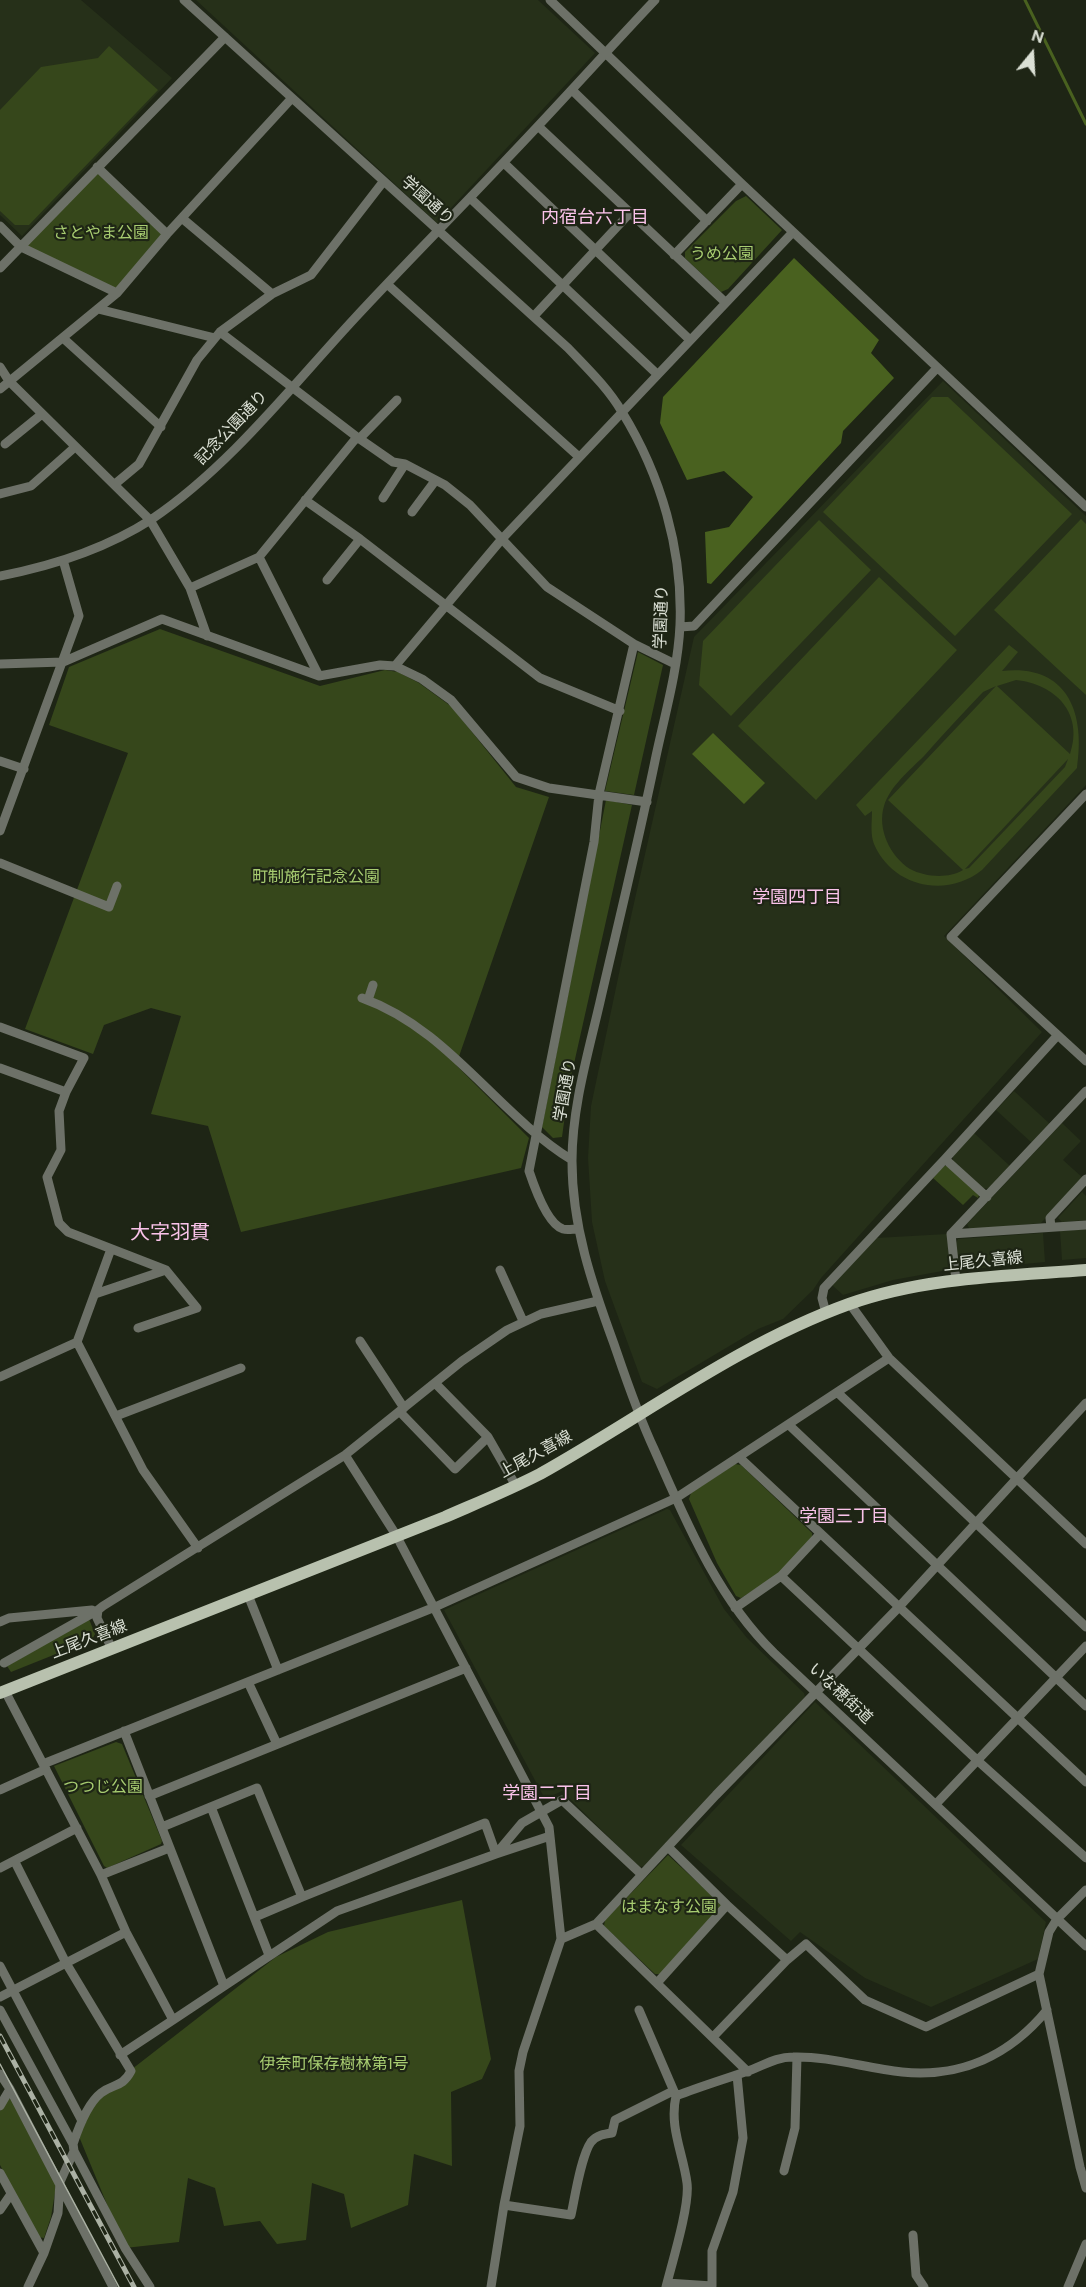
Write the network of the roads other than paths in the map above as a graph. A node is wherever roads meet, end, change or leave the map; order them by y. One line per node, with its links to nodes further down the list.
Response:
1 (184, 0): 4 (street, 学園通り)
2 (550, 0): 5 (street)
3 (655, 0): 5 (street, 記念公園通り)
4 (225, 37): 7 (street, 学園通り); 10 (street)
5 (606, 53): 6 (street, 記念公園通り); 12 (street)
6 (572, 90): 8 (street, 記念公園通り); 16 (street)
7 (291, 98): 11 (street, 学園通り); 15 (street)
8 (538, 126): 9 (street, 記念公園通り); 14 (street)
9 (504, 163): 13 (street, 記念公園通り); 22 (street)
10 (97, 167): 20 (street); 21 (street)
11 (383, 182): 18 (street, 学園通り); 28 (street)
12 (742, 184): 16 (street); 19 (street)
13 (470, 198): 18 (street, 記念公園通り); 26 (street)
14 (629, 214): 22 (street); 23 (street)
15 (183, 219): 20 (street); 28 (street)
16 (707, 221): 23 (street)
17 (0, 226): 21 (street)
18 (438, 231): 25 (street, 記念公園通り); 31 (street, 学園通り)
19 (793, 232): 29 (street); 36 (street)
20 (167, 234): 27 (street)
21 (21, 247): 24 (street); 27 (street)
22 (595, 250): 26 (street); 34 (street)
23 (675, 255): 29 (street)
24 (0, 268)
25 (387, 284): 39 (street, 記念公園通り); 48 (street)
26 (562, 285): 31 (street); 37 (street)
27 (117, 292): 30 (street)
28 (272, 294): 32 (street)
29 (726, 302): 34 (street)
30 (98, 309): 32 (street); 33 (street)
31 (534, 316): 42 (street, 学園通り)
32 (217, 335): 39 (street); 44 (street)
33 (63, 338): 38 (street); 44 (street)
34 (690, 340): 37 (street)
35 (0, 367): 38 (street)
36 (937, 368): 55 (street); 66 (street)
37 (657, 374): 42 (street)
38 (9, 381): 40 (street); 43 (street)
39 (292, 386): 45 (street); 57 (street, 記念公園通り)
40 (0, 389)
41 (397, 400): 45 (street)
42 (622, 410): 48 (street); 66 (street, 学園通り)
43 (42, 414): 46 (street); 47 (street)
44 (161, 427): 51 (street)
45 (358, 438): 49 (street); 54 (street)
46 (4, 444)
47 (75, 447): 51 (street); 52 (street)
48 (579, 456): 59 (street)
49 (405, 465): 50 (street); 53 (street)
50 (435, 481): 56 (street); 59 (street)
51 (115, 484): 57 (street)
52 (0, 494)
53 (383, 498)
54 (306, 500): 58 (street); 60 (street)
55 (1086, 507)
56 (412, 512)
57 (150, 520): 61 (street, 記念公園通り); 64 (street)
58 (360, 539): 63 (street); 65 (street)
59 (501, 540): 65 (street); 68 (street)
60 (259, 557): 64 (street); 73 (street)
61 (63, 560): 62 (street, 記念公園通り); 69 (street)
62 (0, 576)
63 (327, 580)
64 (190, 588): 67 (street)
65 (446, 605): 72 (street); 74 (street)
66 (680, 627): 71 (street, 学園通り)
67 (207, 636): 69 (street); 73 (street)
68 (634, 644): 71 (street); 74 (street)
69 (63, 662): 70 (street); 76 (street)
70 (0, 664)
71 (675, 664): 79 (street, 学園通り)
72 (395, 666): 73 (street); 77 (street)
73 (319, 676)
74 (620, 711): 77 (street)
75 (0, 761): 76 (street)
76 (24, 769): 80 (street)
77 (599, 794): 79 (street); 90 (street)
78 (1086, 794): 85 (street)
79 (646, 802): 92 (street, 学園通り)
80 (0, 831)
81 (0, 863): 82 (street)
82 (117, 886)
83 (373, 985): 90 (street)
84 (0, 1027): 89 (street)
85 (1057, 1036): 86 (street); 91 (street)
86 (1086, 1061)
87 (0, 1068): 89 (street)
88 (1086, 1091): 94 (street)
89 (66, 1092): 99 (street)
90 (536, 1135): 92 (street); 97 (street)
91 (945, 1159): 94 (street); 107 (street)
92 (572, 1160): 97 (street, 学園通り)
93 (1086, 1179): 96 (street)
94 (987, 1197): 98 (street)
95 (1086, 1225): 96 (street)
96 (1051, 1227): 98 (street)
97 (577, 1230): 105 (street, 学園通り)
98 (951, 1234): 103 (street)
99 (111, 1249): 100 (street); 104 (street)
100 (166, 1270): 104 (street); 109 (street)
101 (500, 1270): 108 (street)
102 (1086, 1270): 103 (main road, 上尾久喜線)
103 (956, 1281): 106 (main road, 上尾久喜線)
104 (94, 1294): 111 (street)
105 (598, 1301): 108 (street); 119 (street, 学園通り)
106 (850, 1304): 107 (main road, 上尾久喜線); 112 (street)
107 (826, 1313): 119 (main road, 上尾久喜線)
108 (523, 1321): 115 (street)
109 (138, 1328)
110 (360, 1341): 118 (street)
111 (77, 1342): 114 (street); 120 (street)
112 (889, 1358): 116 (street); 125 (street)
113 (241, 1368): 120 (street)
114 (0, 1377)
115 (435, 1383): 118 (street); 122 (street)
116 (838, 1393): 121 (street); 128 (street)
117 (1086, 1403): 125 (street)
118 (402, 1410): 122 (street); 123 (street)
119 (639, 1414): 126 (main road, 上尾久喜線); 127 (street, いな穂街道)
120 (116, 1416): 132 (street)
121 (789, 1425): 124 (street); 133 (street)
122 (488, 1437): 126 (street)
123 (345, 1455): 130 (street); 132 (street)
124 (739, 1457): 127 (street); 129 (street)
125 (1017, 1480): 128 (street); 131 (street)
126 (516, 1486): 130 (main road, 上尾久喜線)
127 (676, 1498): 136 (street); 137 (street, いな穂街道)
128 (975, 1524): 133 (street); 141 (street)
129 (820, 1534): 134 (street); 138 (street)
130 (396, 1535): 135 (main road, 上尾久喜線); 136 (street)
131 (1086, 1544)
132 (198, 1548): 139 (street)
133 (937, 1565): 138 (street); 148 (street)
134 (781, 1576): 137 (street); 143 (street)
135 (248, 1595): 144 (main road, 上尾久喜線); 147 (street)
136 (435, 1607): 146 (street); 147 (street)
137 (735, 1608): 151 (street, いな穂街道)
138 (898, 1608): 143 (street); 153 (street)
139 (98, 1610): 140 (street); 144 (street); 145 (street)
140 (0, 1622)
141 (1086, 1627)
142 (1086, 1646): 148 (street)
143 (859, 1648): 151 (street); 156 (street)
144 (112, 1649): 150 (main road, 上尾久喜線)
145 (4, 1664)
146 (466, 1668): 155 (street); 163 (street)
147 (278, 1670): 149 (street)
148 (1056, 1677): 152 (street); 153 (street)
149 (248, 1682): 154 (street); 155 (street)
150 (3, 1692): 157 (street)
151 (816, 1693): 161 (street, いな穂街道); 167 (street)
152 (1086, 1706)
153 (1017, 1718): 156 (street); 158 (street)
154 (124, 1731): 157 (street); 160 (street)
155 (277, 1744): 160 (street)
156 (978, 1761): 161 (street); 170 (street)
157 (45, 1766): 159 (street); 165 (street)
158 (1086, 1782)
159 (0, 1790)
160 (149, 1796): 164 (street)
161 (936, 1804): 179 (street, いな穂街道)
162 (211, 1807): 164 (street); 176 (street); 178 (street)
163 (542, 1811): 166 (street); 169 (street); 174 (street)
164 (162, 1827): 168 (street)
165 (77, 1828): 171 (street); 173 (street)
166 (550, 1836): 169 (street); 182 (street)
167 (668, 1847): 174 (street); 177 (street)
168 (170, 1848): 173 (street); 190 (street)
169 (495, 1854): 176 (street); 184 (street)
170 (1086, 1858)
171 (15, 1862): 172 (street); 186 (street)
172 (0, 1868)
173 (101, 1875): 181 (street)
174 (641, 1875): 180 (street)
175 (1086, 1890): 179 (street)
176 (302, 1897): 178 (street)
177 (727, 1905): 185 (street); 189 (street)
178 (255, 1917): 184 (street)
179 (1057, 1919): 183 (street, いな穂街道); 188 (street)
180 (596, 1924): 182 (street); 189 (street)
181 (126, 1932): 186 (street); 196 (street)
182 (561, 1939): 213 (street)
183 (1086, 1946)
184 (269, 1955): 190 (street)
185 (787, 1960): 188 (street); 197 (street)
186 (66, 1963): 191 (street); 198 (street)
187 (0, 1966): 191 (street)
188 (1039, 1974): 195 (street)
189 (657, 1983): 197 (street)
190 (224, 1986): 196 (street)
191 (13, 1990): 192 (street); 206 (street)
192 (0, 1997)
193 (0, 2010): 207 (street)
194 (639, 2010): 204 (street)
195 (1047, 2010): 199 (street); 211 (street)
196 (173, 2020): 198 (street)
197 (713, 2037): 200 (street)
198 (120, 2055): 206 (street)
199 (797, 2057): 200 (street); 208 (street)
200 (748, 2072): 202 (street)
201 (0, 2074): 203 (street)
202 (737, 2075): 204 (street); 218 (street)
203 (10, 2089): 205 (street); 210 (street)
204 (674, 2094): 213 (street); 218 (street)
205 (0, 2106)
206 (82, 2121): 207 (street)
207 (73, 2147): 210 (street); 221 (street)
208 (784, 2171)
209 (0, 2173): 212 (street)
210 (60, 2182): 217 (street); 220 (street)
211 (1086, 2188)
212 (11, 2194): 214 (street); 217 (street)
213 (504, 2205): 222 (street)
214 (0, 2210)
215 (913, 2235): 223 (street)
216 (1086, 2244): 224 (street)
217 (44, 2253): 219 (street)
218 (667, 2285)
219 (28, 2287)
220 (113, 2287)
221 (150, 2287)
222 (491, 2287)
223 (924, 2287)
224 (1068, 2287)

